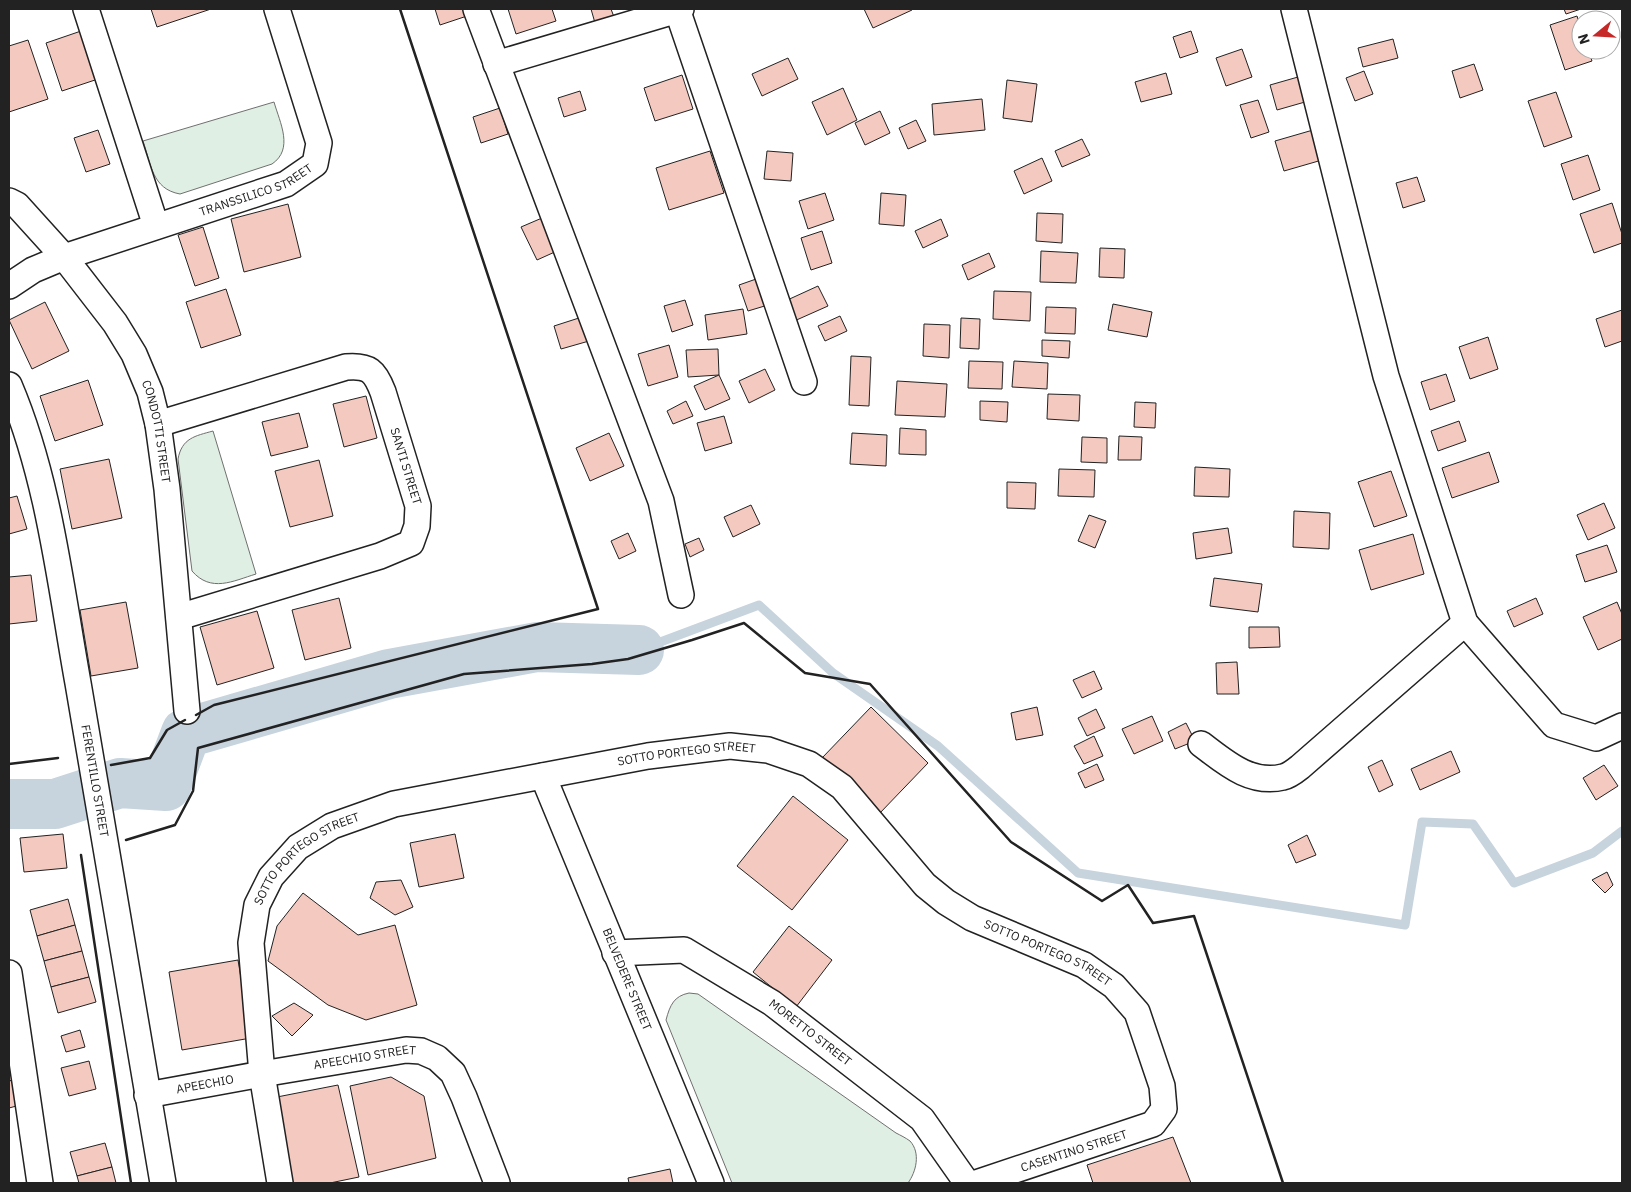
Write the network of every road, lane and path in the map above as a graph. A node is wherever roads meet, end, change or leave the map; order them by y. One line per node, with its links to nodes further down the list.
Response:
1 (86, 9): 8 (street)
2 (277, 9): 8 (street, TRANSSILICO STREET)
3 (476, 9): 6 (street)
4 (679, 9): 6 (street); 11 (street)
5 (1294, 9): 16 (street)
6 (496, 64): 14 (street)
7 (9, 201): 9 (street, CONDOTTI STREET)
8 (156, 226): 9 (street, TRANSSILICO STREET)
9 (64, 257): 10 (street, TRANSSILICO STREET); 13 (street, CONDOTTI STREET)
10 (9, 286)
11 (804, 382)
12 (9, 385): 24 (street, FERENTILLO STREET)
13 (158, 424): 15 (street, CONDOTTI STREET); 15 (street, SANTI STREET)
14 (681, 595)
15 (179, 617): 17 (street, CONDOTTI STREET)
16 (1465, 623): 18 (street); 19 (street)
17 (187, 711)
18 (1622, 726)
19 (1201, 744)
20 (543, 776): 21 (street, BELVEDERE STREET); 23 (street, SOTTO PORTEGO STREET); 25 (street, SOTTO PORTEGO STREET)
21 (615, 953): 30 (street, BELVEDERE STREET); 31 (street, MORETTO STREET)
22 (9, 973): 26 (street)
23 (262, 1074): 24 (street, APEECHIO); 28 (street); 29 (street, APEECHIO STREET)
24 (147, 1095): 27 (street, FERENTILLO STREET)
25 (1164, 1108): 32 (street, CASENTINO STREET)
26 (40, 1183)
27 (162, 1183)
28 (280, 1183)
29 (497, 1183)
30 (711, 1183)
31 (967, 1183)
32 (976, 1183)

